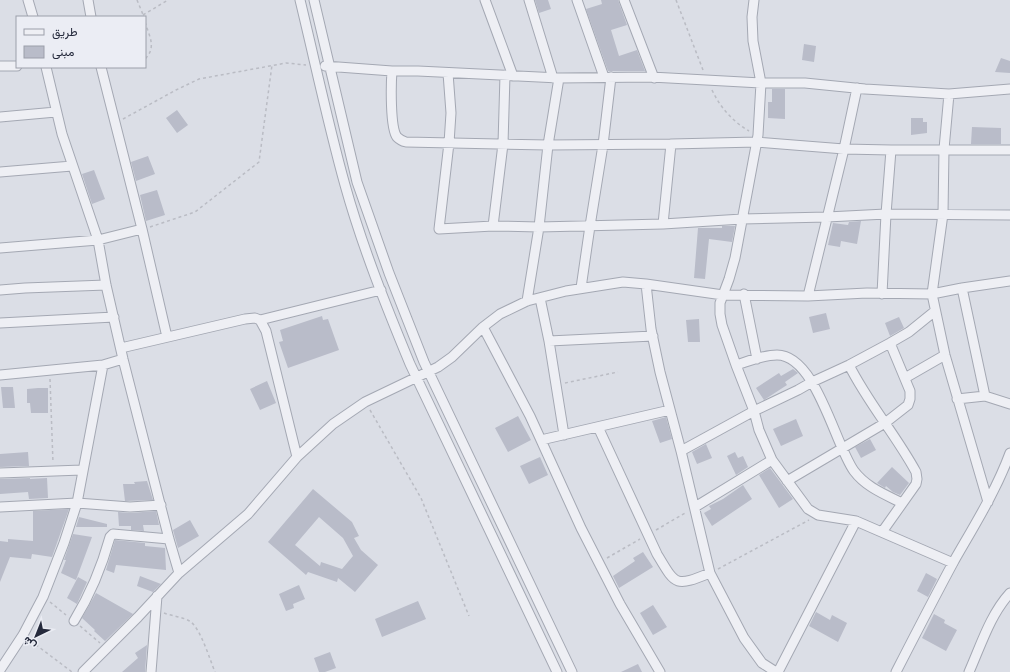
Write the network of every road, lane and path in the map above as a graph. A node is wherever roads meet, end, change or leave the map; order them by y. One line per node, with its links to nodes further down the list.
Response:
1 (28, 0): 12 (street)
2 (88, 0): 13 (street)
3 (137, 0): 14 (path)
4 (168, 0): 14 (path)
5 (300, 0): 20 (street)
6 (314, 0): 21 (street)
7 (484, 0): 26 (street)
8 (528, 0): 28 (street)
9 (577, 0): 27 (street)
10 (624, 0): 29 (street)
11 (754, 0): 30 (street)
12 (33, 16)
13 (92, 16)
14 (143, 16)
15 (146, 25): 16 (path)
16 (146, 57)
17 (272, 65): 20 (path); 36 (path); 58 (path)
18 (0, 66): 19 (street)
19 (16, 66)
20 (316, 66): 21 (street); 67 (street)
21 (330, 67): 24 (street); 92 (street)
22 (46, 68): 34 (street)
23 (101, 68): 36 (street)
24 (392, 71): 25 (street); 37 (street)
25 (448, 73): 26 (street); 37 (street)
26 (509, 76): 28 (street); 39 (street)
27 (608, 77): 28 (street); 29 (street); 42 (street)
28 (556, 78): 41 (street)
29 (654, 78): 30 (street)
30 (761, 83): 31 (street); 38 (street)
31 (857, 88): 33 (street); 43 (street)
32 (1010, 88): 33 (street)
33 (949, 94): 45 (street)
34 (56, 112): 35 (street); 47 (street)
35 (0, 117)
36 (116, 124): 58 (street)
37 (449, 142): 39 (street); 55 (street)
38 (757, 142): 40 (street); 43 (street); 53 (street)
39 (503, 144): 41 (street); 55 (street)
40 (671, 144): 42 (street); 54 (street)
41 (548, 145): 42 (street); 57 (street)
42 (603, 145): 56 (street)
43 (844, 149): 44 (street); 52 (street)
44 (891, 150): 45 (street); 49 (street)
45 (944, 150): 46 (street); 50 (street)
46 (1010, 150)
47 (72, 166): 48 (street); 59 (street)
48 (0, 172)
49 (886, 214): 50 (street); 52 (street); 70 (street)
50 (943, 214): 51 (street); 71 (street)
51 (1010, 214)
52 (827, 217): 53 (street); 72 (street)
53 (742, 219): 54 (street); 68 (street)
54 (663, 224): 56 (street)
55 (493, 226): 57 (street)
56 (590, 226): 57 (street); 64 (street)
57 (539, 227): 74 (street)
58 (142, 230): 59 (street); 81 (street)
59 (98, 240): 60 (street); 63 (street)
60 (0, 248)
61 (1010, 281): 65 (street)
62 (646, 284): 64 (street); 68 (street); 80 (street)
63 (106, 285): 66 (street); 76 (street)
64 (581, 288): 73 (street)
65 (962, 288): 71 (street); 99 (street)
66 (0, 290)
67 (381, 290): 77 (street); 95 (street)
68 (723, 294): 69 (street); 89 (street)
69 (744, 294): 72 (street); 87 (street)
70 (882, 294): 71 (street); 72 (street)
71 (932, 294): 75 (street)
72 (808, 296)
73 (540, 298): 74 (street); 82 (street)
74 (527, 301): 79 (street)
75 (935, 311): 83 (street); 85 (street)
76 (114, 317): 78 (street); 84 (street)
77 (260, 320): 81 (street); 112 (street)
78 (0, 324)
79 (483, 327): 92 (street); 108 (street)
80 (652, 336): 82 (street); 103 (street)
81 (167, 337): 84 (street)
82 (549, 341): 98 (street)
83 (890, 343): 90 (street); 96 (street)
84 (121, 348): 86 (street)
85 (945, 355): 96 (street); 100 (street)
86 (123, 359): 88 (street); 122 (street)
87 (757, 359): 89 (street); 97 (street)
88 (103, 364): 91 (street); 114 (street)
89 (736, 365): 104 (street)
90 (849, 365): 97 (street); 105 (street)
91 (50, 370): 94 (street); 115 (path)
92 (429, 372): 95 (street); 144 (street)
93 (618, 372): 98 (path)
94 (0, 375)
95 (417, 377): 101 (street); 143 (street)
96 (905, 378): 105 (street)
97 (812, 382): 104 (street); 109 (street)
98 (556, 385): 107 (street)
99 (985, 396): 100 (street); 102 (street)
100 (957, 399): 119 (street)
101 (365, 402): 112 (street); 135 (path)
102 (1010, 404)
103 (670, 410): 106 (street); 110 (street)
104 (754, 411): 110 (street); 113 (street)
105 (886, 423): 109 (street); 121 (street)
106 (598, 427): 107 (street); 131 (street)
107 (564, 435): 108 (street)
108 (541, 440): 145 (street)
109 (843, 449): 118 (street); 121 (street)
110 (681, 451): 124 (street)
111 (1010, 453): 116 (street)
112 (297, 457): 130 (street)
113 (772, 460): 118 (street); 124 (street)
114 (82, 470): 115 (street); 120 (street)
115 (53, 471): 117 (street)
116 (1007, 471): 119 (street)
117 (0, 473)
118 (787, 481): 125 (street)
119 (988, 502): 129 (street)
120 (77, 503): 122 (street); 123 (street); 137 (street)
121 (902, 503): 127 (street)
122 (161, 505): 128 (street)
123 (0, 507)
124 (695, 507): 131 (street)
125 (818, 515): 126 (street); 131 (path)
126 (856, 521): 127 (street); 146 (street)
127 (882, 532): 129 (street)
128 (169, 539): 130 (street); 136 (street)
129 (953, 563): 147 (street)
130 (179, 573): 133 (street)
131 (710, 573): 146 (street)
132 (1010, 593): 148 (street)
133 (157, 596): 134 (street); 140 (street)
134 (157, 611): 141 (street); 142 (path)
135 (469, 616)
136 (74, 621)
137 (23, 635): 138 (street); 139 (path)
138 (0, 668)
139 (72, 672)
140 (84, 672)
141 (151, 672)
142 (215, 672)
143 (557, 672)
144 (572, 672)
145 (660, 672)
146 (777, 672)
147 (896, 672)
148 (969, 672)

